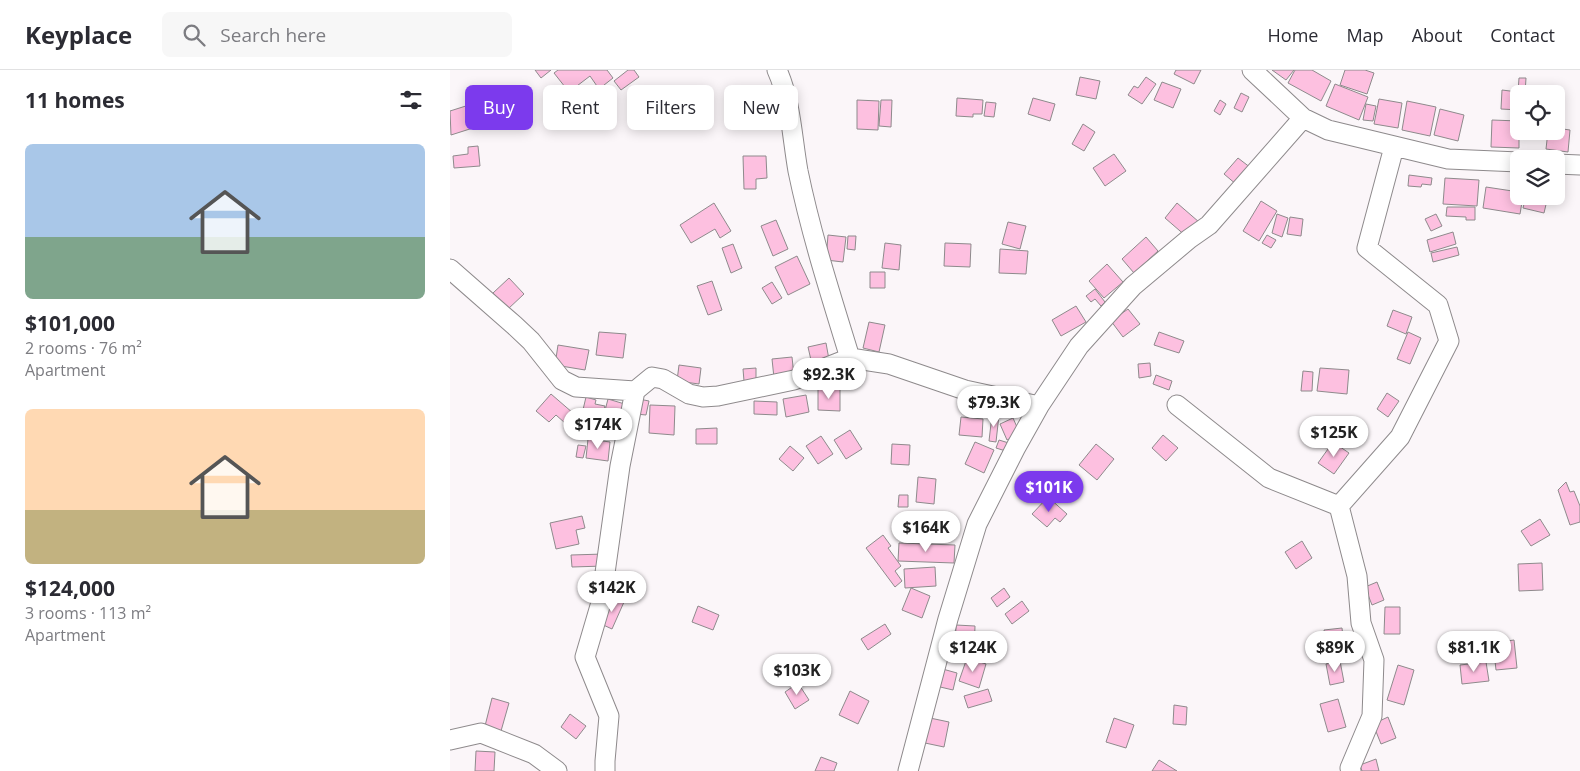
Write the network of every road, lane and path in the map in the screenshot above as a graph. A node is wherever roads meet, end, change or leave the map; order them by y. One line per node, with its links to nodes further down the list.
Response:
1 (777, 70): 9 (street)
2 (1252, 70): 3 (street)
3 (1304, 118): 4 (street); 12 (street)
4 (1394, 147): 5 (street); 13 (street)
5 (1510, 162)
6 (1565, 164): 7 (street)
7 (1580, 165)
8 (450, 268): 10 (street)
9 (850, 358): 10 (street); 12 (street)
10 (635, 391): 16 (street)
11 (1177, 405): 13 (street)
12 (1039, 406): 17 (street)
13 (1339, 506): 18 (street)
14 (450, 740): 15 (street)
15 (557, 771)
16 (605, 771)
17 (908, 771)
18 (1352, 771)

